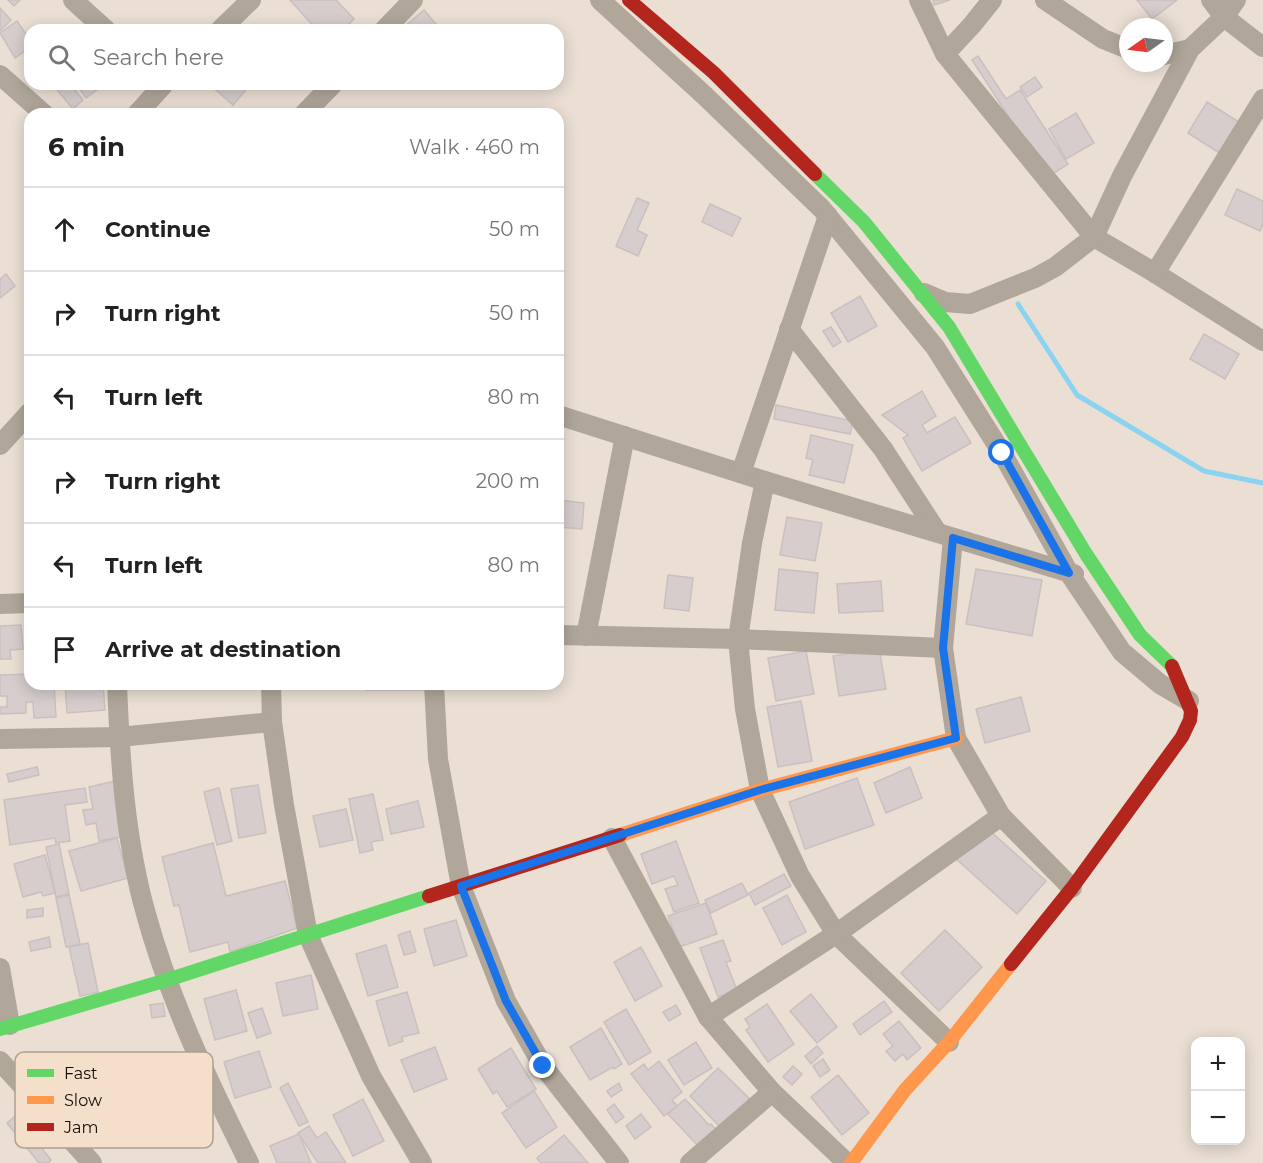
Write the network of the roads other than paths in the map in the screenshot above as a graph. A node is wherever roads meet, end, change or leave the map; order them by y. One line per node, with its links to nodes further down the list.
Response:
1 (73, 0): 12 (street)
2 (413, 0): 14 (street)
3 (629, 0): 21 (street)
4 (919, 0): 19 (street)
5 (992, 0): 19 (street)
6 (1045, 0): 15 (street)
7 (1211, 0): 11 (street)
8 (1236, 0): 11 (street)
9 (248, 1): 13 (street)
10 (611, 3): 24 (street)
11 (1224, 18): 16 (street); 17 (street)
12 (99, 24)
13 (226, 24)
14 (390, 24)
15 (1119, 45)
16 (1263, 47)
17 (1190, 49): 18 (street); 33 (street)
18 (1173, 53)
19 (945, 54): 33 (street)
20 (0, 75): 26 (street)
21 (720, 78): 24 (street); 30 (street)
22 (159, 90): 27 (street)
23 (327, 90): 28 (street)
24 (704, 95): 31 (street)
25 (1263, 99): 29 (street)
26 (37, 108)
27 (142, 108)
28 (310, 108)
29 (1256, 126): 35 (street)
30 (813, 171): 31 (street); 34 (street)
31 (801, 188): 32 (street)
32 (828, 216): 36 (street); 38 (street)
33 (1094, 237): 35 (street); 37 (street)
34 (893, 259): 36 (street); 37 (street)
35 (1155, 273): 39 (street)
36 (875, 274): 47 (street)
37 (921, 292): 48 (street)
38 (789, 329): 44 (street); 46 (street)
39 (1262, 338)
40 (564, 417): 42 (street)
41 (24, 419): 43 (street)
42 (625, 436): 44 (street); 52 (street)
43 (0, 445)
44 (741, 473): 45 (street)
45 (765, 481): 46 (street); 53 (street)
46 (945, 535): 47 (street); 54 (street)
47 (1069, 573): 48 (street); 58 (street)
48 (1100, 574): 58 (street)
49 (24, 603): 50 (street)
50 (0, 604)
51 (564, 635): 52 (street)
52 (586, 636): 53 (street)
53 (738, 639): 54 (street); 63 (street)
54 (943, 648): 61 (street)
55 (117, 690): 60 (street)
56 (271, 690): 59 (street)
57 (434, 690): 66 (street)
58 (1189, 701): 67 (street)
59 (272, 722): 60 (street); 69 (street)
60 (119, 737): 62 (street); 71 (street)
61 (956, 738): 63 (street); 64 (street)
62 (0, 739)
63 (760, 790): 65 (street); 68 (street)
64 (1001, 816): 67 (street); 68 (street)
65 (612, 838): 66 (street); 72 (street)
66 (461, 886): 69 (street); 84 (street)
67 (1072, 888): 74 (street)
68 (836, 934): 72 (street); 74 (street)
69 (308, 935): 71 (street); 83 (street)
70 (0, 968): 73 (street)
71 (167, 980): 73 (street); 75 (street)
72 (708, 1017): 79 (street)
73 (5, 1027)
74 (950, 1042): 86 (street)
75 (197, 1052)
76 (0, 1061): 77 (street)
77 (15, 1078)
78 (213, 1091): 82 (street)
79 (772, 1092): 85 (street); 86 (street)
80 (78, 1148): 81 (street)
81 (92, 1163)
82 (249, 1163)
83 (422, 1163)
84 (619, 1163)
85 (690, 1163)
86 (849, 1163)

